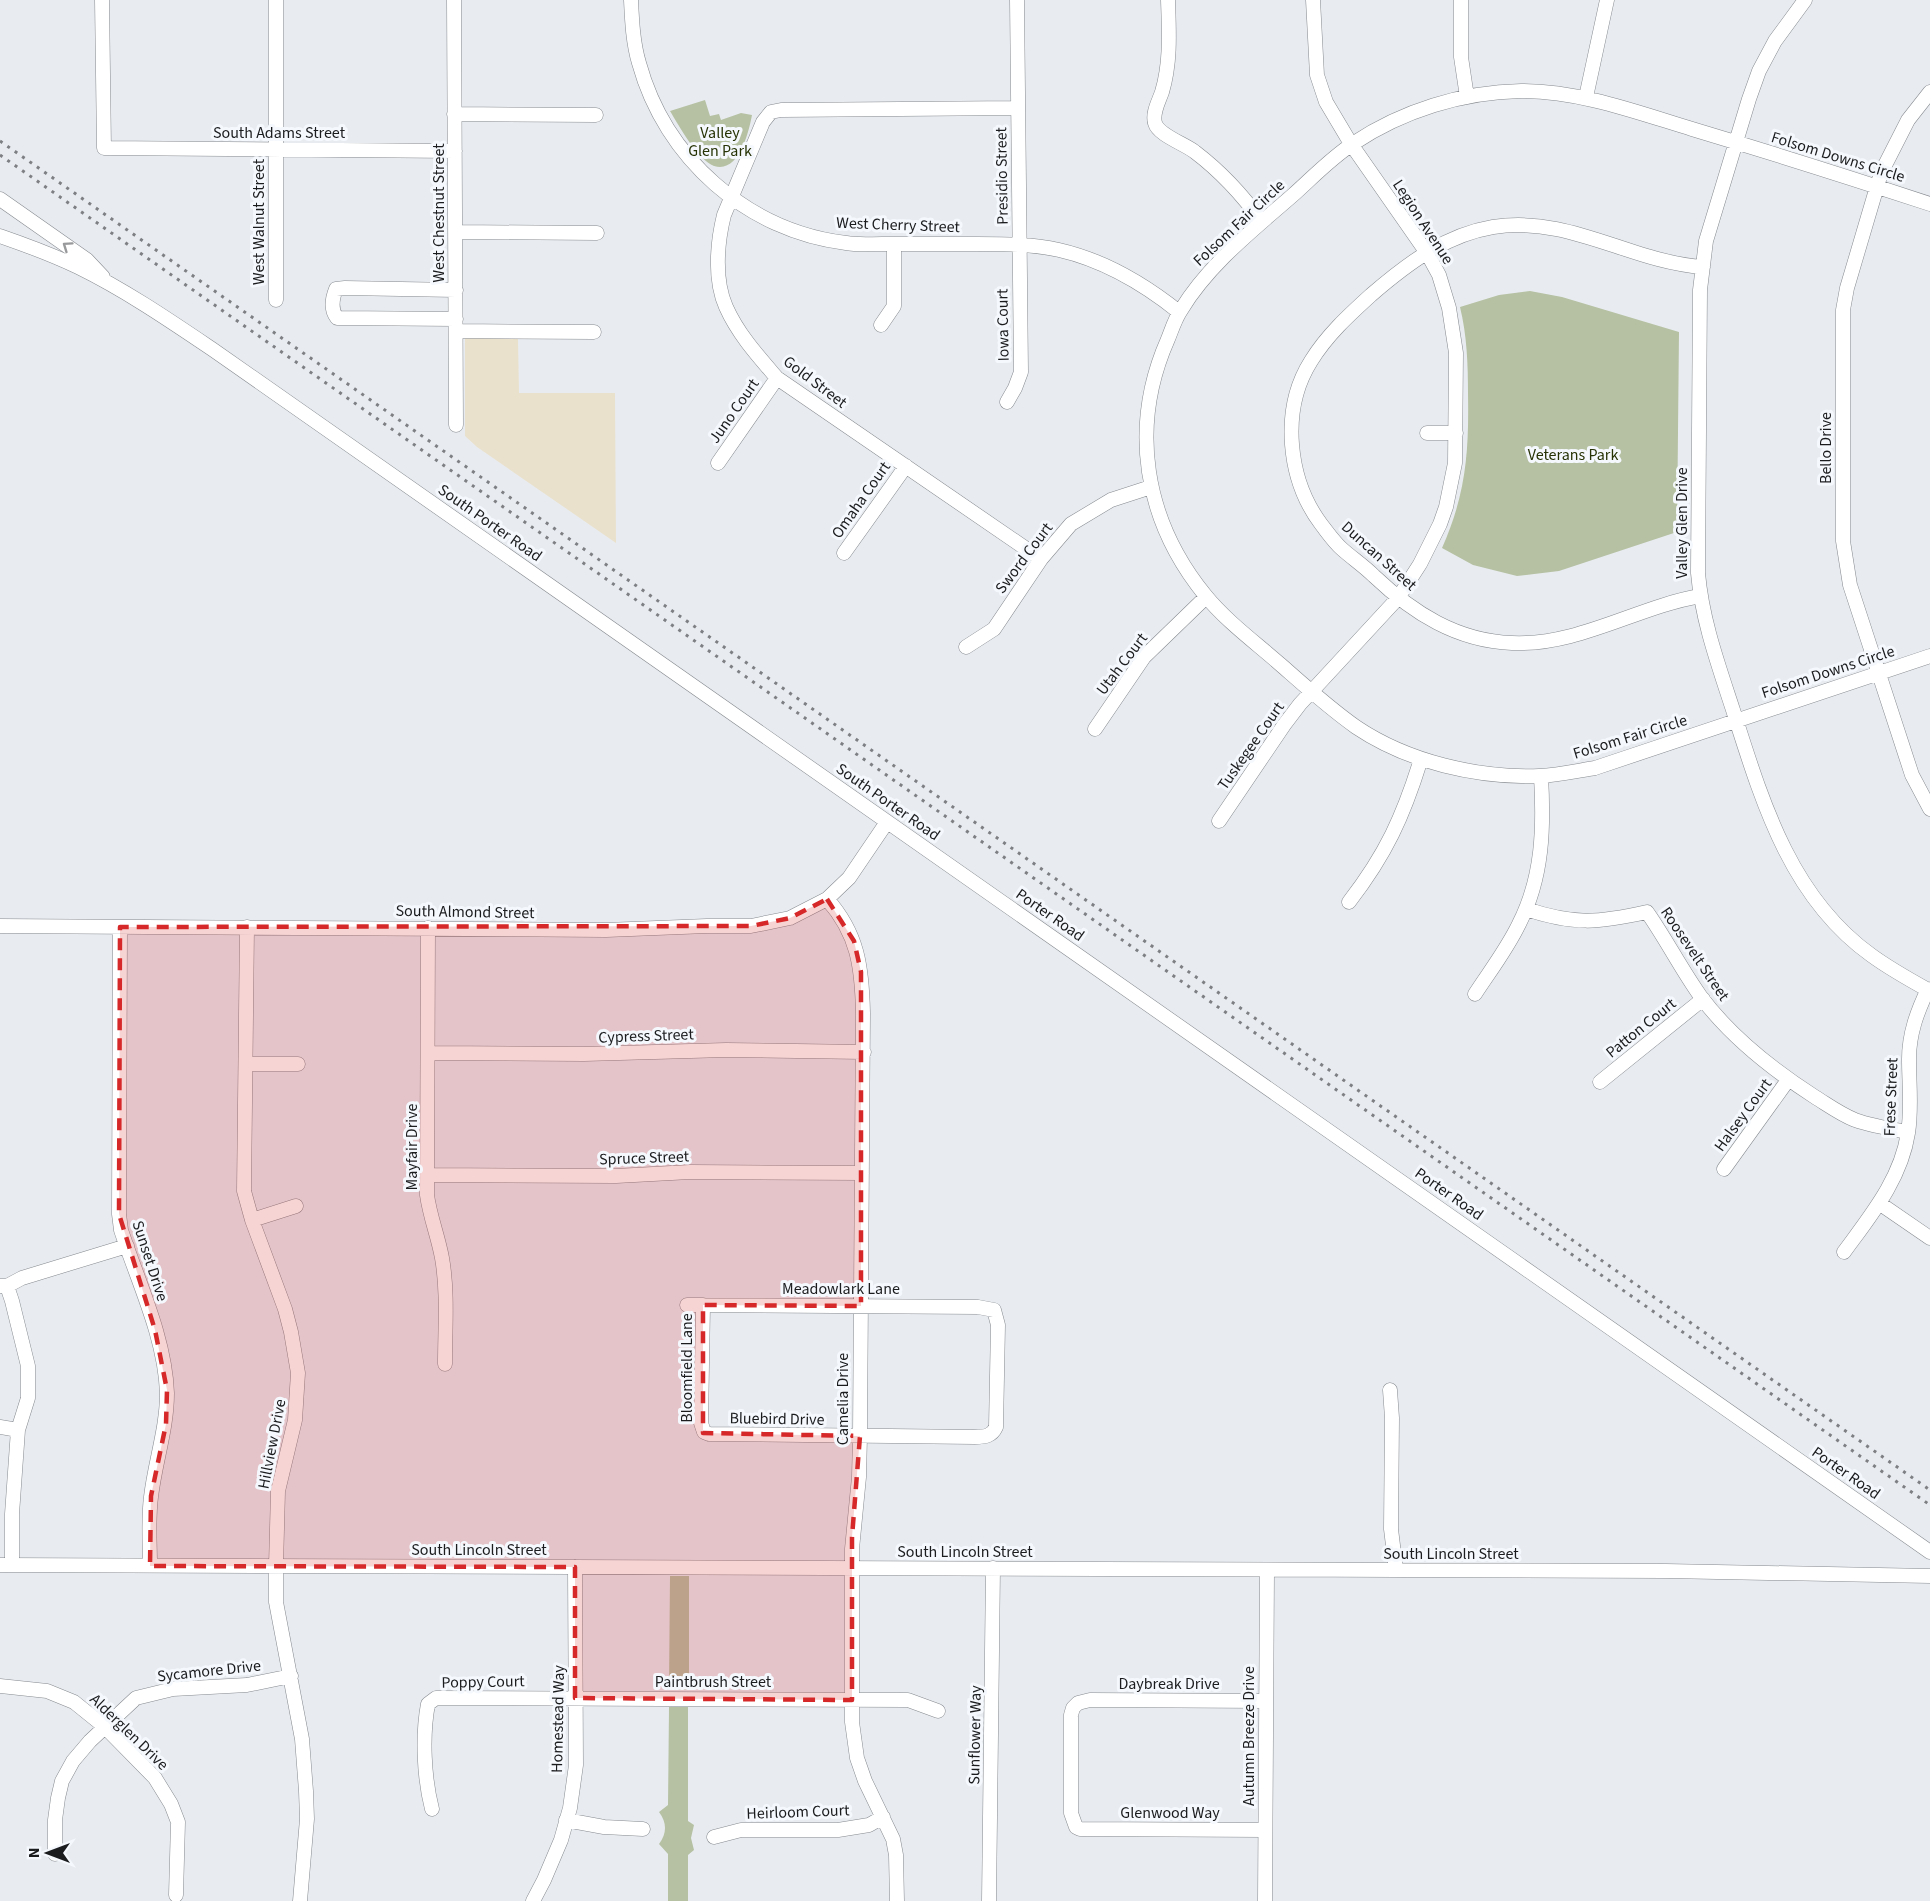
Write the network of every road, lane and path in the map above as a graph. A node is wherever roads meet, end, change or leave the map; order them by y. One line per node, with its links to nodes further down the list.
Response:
1 (102, 0): 19 (street, South Adams Street)
2 (276, 0): 19 (street, West Walnut Street)
3 (454, 0): 15 (street, West Chestnut Street)
4 (631, 0): 22 (street, West Cherry Street)
5 (1017, 0): 14 (street, Presidio Street)
6 (1168, 0): 25 (street)
7 (1313, 0): 18 (street, Legion Avenue)
8 (1461, 0): 12 (street)
9 (1607, 0): 13 (street)
10 (1805, 0): 17 (street, Valley Glen Drive)
11 (1930, 92): 21 (street, Bello Drive)
12 (1467, 97): 13 (street, Folsom Fair Circle); 18 (street, Folsom Fair Circle)
13 (1586, 97): 17 (street, Folsom Fair Circle)
14 (1018, 108): 22 (street, Gold Street); 30 (street, Presidio Street)
15 (454, 114): 16 (street); 20 (street, West Chestnut Street)
16 (596, 115)
17 (1736, 142): 21 (street, Folsom Downs Circle); 32 (street, Valley Glen Drive)
18 (1351, 144): 25 (street, Folsom Fair Circle); 31 (street, Legion Avenue)
19 (275, 149): 20 (street, South Adams Street); 35 (street, West Walnut Street)
20 (455, 151): 26 (street, West Chestnut Street)
21 (1877, 186): 24 (street, Folsom Downs Circle); 55 (street, Bello Drive)
22 (731, 198): 29 (street, West Cherry Street); 40 (street, Gold Street)
23 (0, 200): 33 (street, one-way to 23)
24 (1930, 204)
25 (1262, 222): 36 (street, Folsom Fair Circle)
26 (455, 232): 27 (street); 34 (street, West Chestnut Street)
27 (597, 233)
28 (0, 236): 33 (street, South Porter Road)
29 (894, 244): 30 (street, West Cherry Street); 38 (street)
30 (1020, 244): 36 (street, West Cherry Street); 41 (street, Iowa Court)
31 (1427, 253): 32 (street, Duncan Street); 43 (street, Legion Avenue); 52 (street, Duncan Street)
32 (1703, 267): 50 (street, Valley Glen Drive)
33 (111, 285): 63 (street, South Porter Road)
34 (456, 290): 37 (street, West Chestnut Street); 37 (street)
35 (276, 300)
36 (1179, 312): 47 (street, Folsom Fair Circle)
37 (456, 325): 39 (street); 42 (street, West Chestnut Street)
38 (881, 325)
39 (594, 332)
40 (777, 378): 45 (street, Juno Court); 46 (street, Gold Street)
41 (1007, 402)
42 (456, 425)
43 (1456, 433): 44 (street); 52 (street, Legion Avenue)
44 (1428, 434)
45 (718, 463)
46 (906, 466): 48 (street, Omaha Court); 49 (street, Gold Street)
47 (1151, 487): 49 (street, Sword Court); 51 (street, Folsom Fair Circle)
48 (844, 553)
49 (1041, 559): 53 (street, Sword Court)
50 (1700, 596): 52 (street, Duncan Street); 57 (street, Valley Glen Drive)
51 (1206, 597): 56 (street, Folsom Fair Circle); 58 (street, Utah Court)
52 (1398, 598): 56 (street, Legion Avenue)
53 (966, 647)
54 (1930, 656): 55 (street, Folsom Downs Circle)
55 (1878, 673): 57 (street, Folsom Downs Circle); 61 (street, Bello Drive)
56 (1312, 693): 59 (street, Folsom Fair Circle); 62 (street, Tuskegee Court)
57 (1736, 721): 60 (street, Folsom Fair Circle); 72 (street, Valley Glen Drive)
58 (1095, 729)
59 (1421, 759): 60 (street, Folsom Fair Circle); 66 (street)
60 (1541, 776): 67 (street)
61 (1930, 809)
62 (1219, 821)
63 (887, 822): 64 (street, South Porter Road); 65 (street, South Almond Street)
64 (947, 863): 102 (street, Porter Road)
65 (827, 899): 71 (street, South Almond Street); 75 (street, Camelia Drive)
66 (1348, 902)
67 (1526, 909): 73 (street); 74 (street, Roosevelt Street)
68 (0, 926): 69 (street, South Almond Street)
69 (120, 927): 70 (street, South Almond Street); 89 (street, Sunset Drive)
70 (247, 927): 71 (street, South Almond Street); 77 (street, Hillview Drive)
71 (428, 928): 76 (street, Mayfair Drive)
72 (1929, 990): 81 (street, Frese Street)
73 (1475, 994)
74 (1703, 999): 79 (street, Roosevelt Street); 80 (street, Patton Court)
75 (864, 1052): 76 (street, Cypress Street); 83 (street, Camelia Drive)
76 (429, 1053): 84 (street, Mayfair Drive)
77 (246, 1064): 78 (street); 87 (street, Hillview Drive)
78 (298, 1064)
79 (1788, 1080): 81 (street, Roosevelt Street); 82 (street, Halsey Court)
80 (1600, 1082)
81 (1908, 1132): 85 (street, Frese Street)
82 (1724, 1169)
83 (862, 1173): 84 (street, Spruce Street); 94 (street, Camelia Drive)
84 (428, 1175): 95 (street, Mayfair Drive)
85 (1879, 1203): 88 (street); 90 (street, Frese Street)
86 (296, 1206): 87 (street)
87 (252, 1220): 105 (street, Hillview Drive)
88 (1930, 1238)
89 (127, 1246): 91 (street); 104 (street, Sunset Drive)
90 (1844, 1252)
91 (3, 1286): 98 (street)
92 (687, 1305): 93 (street, Meadowlark Lane)
93 (703, 1305): 94 (street, Meadowlark Lane); 99 (street, Bloomfield Lane)
94 (861, 1306): 100 (street, Meadowlark Lane); 101 (street, Camelia Drive)
95 (445, 1364)
96 (1390, 1390): 109 (street)
97 (0, 1427): 98 (street)
98 (18, 1430): 103 (street)
99 (704, 1432): 101 (street, Bluebird Drive)
100 (993, 1433): 101 (street, Bluebird Drive)
101 (860, 1436): 107 (street, Camelia Drive)
102 (1930, 1552)
103 (6, 1565): 104 (street, South Lincoln Street)
104 (150, 1566): 105 (street, South Lincoln Street)
105 (276, 1566): 106 (street, South Lincoln Street); 112 (street, Hillview Drive)
106 (575, 1567): 107 (street, South Lincoln Street); 114 (street, Homestead Way)
107 (852, 1568): 108 (street, South Lincoln Street); 115 (street, Camelia Drive)
108 (993, 1568): 110 (street, South Lincoln Street); 131 (street, Sunflower Way)
109 (1396, 1570): 110 (street, South Lincoln Street); 111 (street, South Lincoln Street)
110 (1267, 1571): 116 (street, Autumn Breeze Drive)
111 (1930, 1576)
112 (291, 1676): 118 (street, Sycamore Drive); 128 (street, Hillview Drive)
113 (0, 1686): 118 (street, Alderglen Drive)
114 (575, 1698): 115 (street, Paintbrush Street); 119 (street, Poppy Court); 121 (street, Homestead Way)
115 (852, 1700): 117 (street, Paintbrush Street); 120 (street, Camelia Drive)
116 (1265, 1701): 122 (street, Daybreak Drive); 124 (street, Autumn Breeze Drive)
117 (938, 1711)
118 (105, 1727): 126 (street, Sycamore Drive); 127 (street, Alderglen Drive)
119 (432, 1809)
120 (883, 1817): 125 (street, Heirloom Court); 130 (street, Camelia Drive)
121 (566, 1820): 123 (street); 129 (street, Homestead Way)
122 (1076, 1827): 124 (street, Glenwood Way)
123 (643, 1829)
124 (1265, 1830): 132 (street, Autumn Breeze Drive)
125 (714, 1838)
126 (55, 1854)
127 (176, 1895)
128 (300, 1901)
129 (533, 1901)
130 (897, 1901)
131 (989, 1901)
132 (1265, 1901)

